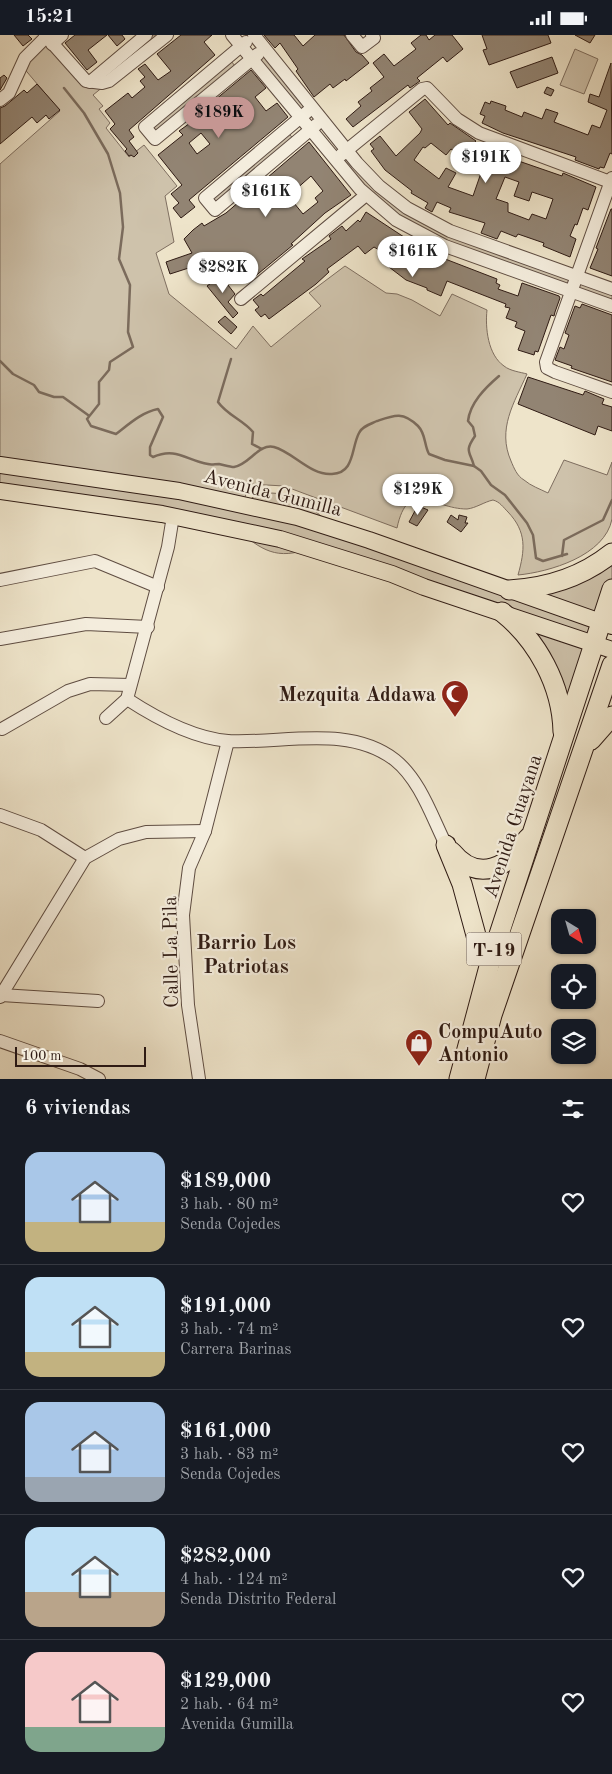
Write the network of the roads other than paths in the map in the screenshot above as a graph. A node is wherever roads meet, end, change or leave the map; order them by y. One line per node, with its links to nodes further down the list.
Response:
1 (62, 35): 8 (street)
2 (146, 35): 12 (street)
3 (167, 35): 12 (street)
4 (232, 35): 9 (street)
5 (254, 35): 9 (street); 10 (street)
6 (352, 35): 7 (street)
7 (372, 35)
8 (48, 39): 12 (street); 13 (street)
9 (242, 46): 11 (street); 11 (street)
10 (265, 49): 11 (street); 14 (street)
11 (252, 59): 15 (street)
12 (90, 82)
13 (0, 100)
14 (313, 108): 15 (street); 16 (street)
15 (301, 118): 17 (street); 17 (street)
16 (322, 120): 17 (street); 18 (street)
17 (310, 129): 19 (street)
18 (347, 150): 19 (street); 20 (street); 22 (street)
19 (336, 160): 21 (street)
20 (611, 180): 22 (street)
21 (366, 195): 24 (street); 25 (street)
22 (576, 277): 23 (street); 24 (street)
23 (612, 289)
24 (570, 291): 26 (street); 27 (street)
25 (241, 299)
26 (612, 306)
27 (612, 392)
28 (0, 465): 34 (main road, Avenida Gumilla)
29 (0, 491): 30 (main road)
30 (173, 516): 33 (street); 36 (main road)
31 (612, 553): 34 (highway)
32 (0, 580): 33 (street)
33 (158, 587): 38 (street)
34 (509, 589): 37 (main road, Avenida Gumilla)
35 (612, 589): 37 (highway, Avenida Guayana / T-19)
36 (502, 612): 40 (main road); 48 (highway)
37 (607, 625): 40 (highway, Avenida Guayana / T-19)
38 (148, 627): 39 (street); 42 (street)
39 (0, 639)
40 (603, 647): 48 (highway, Avenida Guayana / T-19)
41 (612, 665): 49 (highway, Avenida Guayana / T-19)
42 (130, 685): 43 (street); 46 (street)
43 (127, 699): 45 (street); 47 (street)
44 (612, 716): 49 (highway)
45 (106, 718)
46 (2, 729)
47 (228, 741): 52 (street, Calle La Pila); 53 (street)
48 (562, 744): 51 (highway, Avenida Guayana / T-19)
49 (584, 749): 63 (highway, Avenida Guayana / T-19)
50 (0, 815): 54 (street)
51 (538, 822): 53 (highway); 55 (highway, Avenida Guayana / T-19)
52 (204, 831): 54 (street); 61 (street, Calle La Pila)
53 (446, 845): 55 (highway)
54 (85, 858): 56 (street)
55 (491, 959): 62 (highway, Avenida Guayana / T-19)
56 (0, 996): 57 (street)
57 (98, 1001)
58 (0, 1041): 59 (street)
59 (82, 1074): 60 (street)
60 (99, 1079)
61 (199, 1079)
62 (459, 1079)
63 (475, 1079)

